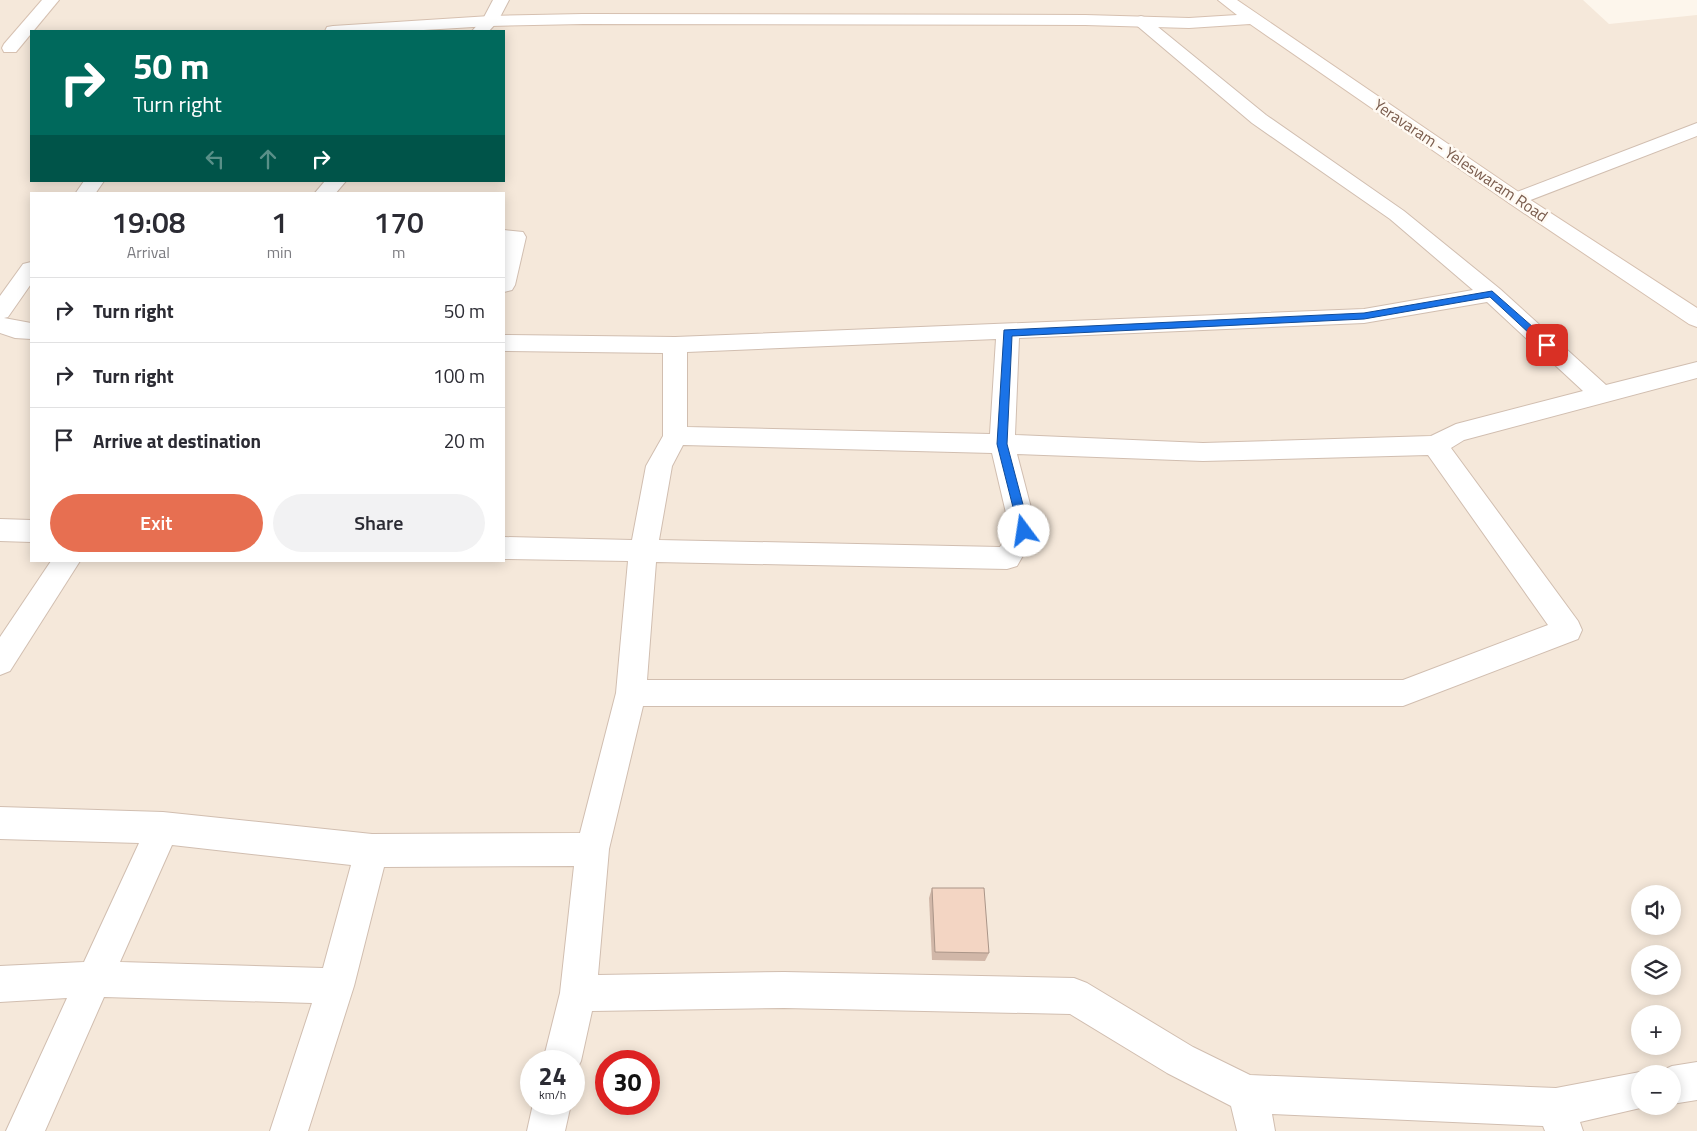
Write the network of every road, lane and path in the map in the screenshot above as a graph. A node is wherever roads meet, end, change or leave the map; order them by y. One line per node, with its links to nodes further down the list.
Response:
1 (51, 0): 9 (street)
2 (501, 0): 6 (street)
3 (1226, 0): 4 (street, Yeravaram - Yeleswaram Road)
4 (1254, 19): 5 (street); 13 (street, Yeravaram - Yeleswaram Road)
5 (1141, 21): 6 (street); 17 (street)
6 (485, 26): 7 (street)
7 (363, 30)
8 (30, 48): 9 (street)
9 (5, 51)
10 (1697, 129): 13 (street)
11 (335, 182): 12 (street)
12 (326, 192)
13 (1516, 199): 19 (street, Yeravaram - Yeleswaram Road)
14 (505, 236): 16 (street)
15 (30, 270): 18 (street)
16 (505, 281)
17 (1492, 294): 22 (street); 26 (street)
18 (0, 312)
19 (1697, 319)
20 (0, 325): 21 (street)
21 (30, 331)
22 (1008, 333): 24 (street); 28 (street)
23 (505, 343): 24 (street)
24 (676, 345): 27 (street)
25 (1697, 370): 26 (street)
26 (1602, 395): 29 (street)
27 (675, 436): 28 (street); 33 (street)
28 (1002, 444): 29 (street); 33 (street)
29 (1435, 444): 36 (street)
30 (0, 530): 31 (street)
31 (30, 532)
32 (505, 548): 33 (street)
33 (643, 552): 36 (street)
34 (65, 562): 35 (street)
35 (0, 662)
36 (631, 693): 39 (street)
37 (0, 823): 38 (street)
38 (163, 828): 40 (street); 41 (street)
39 (592, 849): 40 (street); 44 (street)
40 (372, 851): 43 (street)
41 (95, 979): 42 (street); 43 (street); 52 (street)
42 (0, 984)
43 (336, 986): 53 (street)
44 (578, 993): 45 (street); 48 (street)
45 (565, 1050)
46 (1697, 1081): 47 (street)
47 (1681, 1084)
48 (1248, 1094): 51 (street); 55 (street)
49 (1631, 1094): 51 (street)
50 (550, 1115): 54 (street)
51 (1560, 1119)
52 (25, 1131)
53 (289, 1131)
54 (546, 1131)
55 (1256, 1131)

